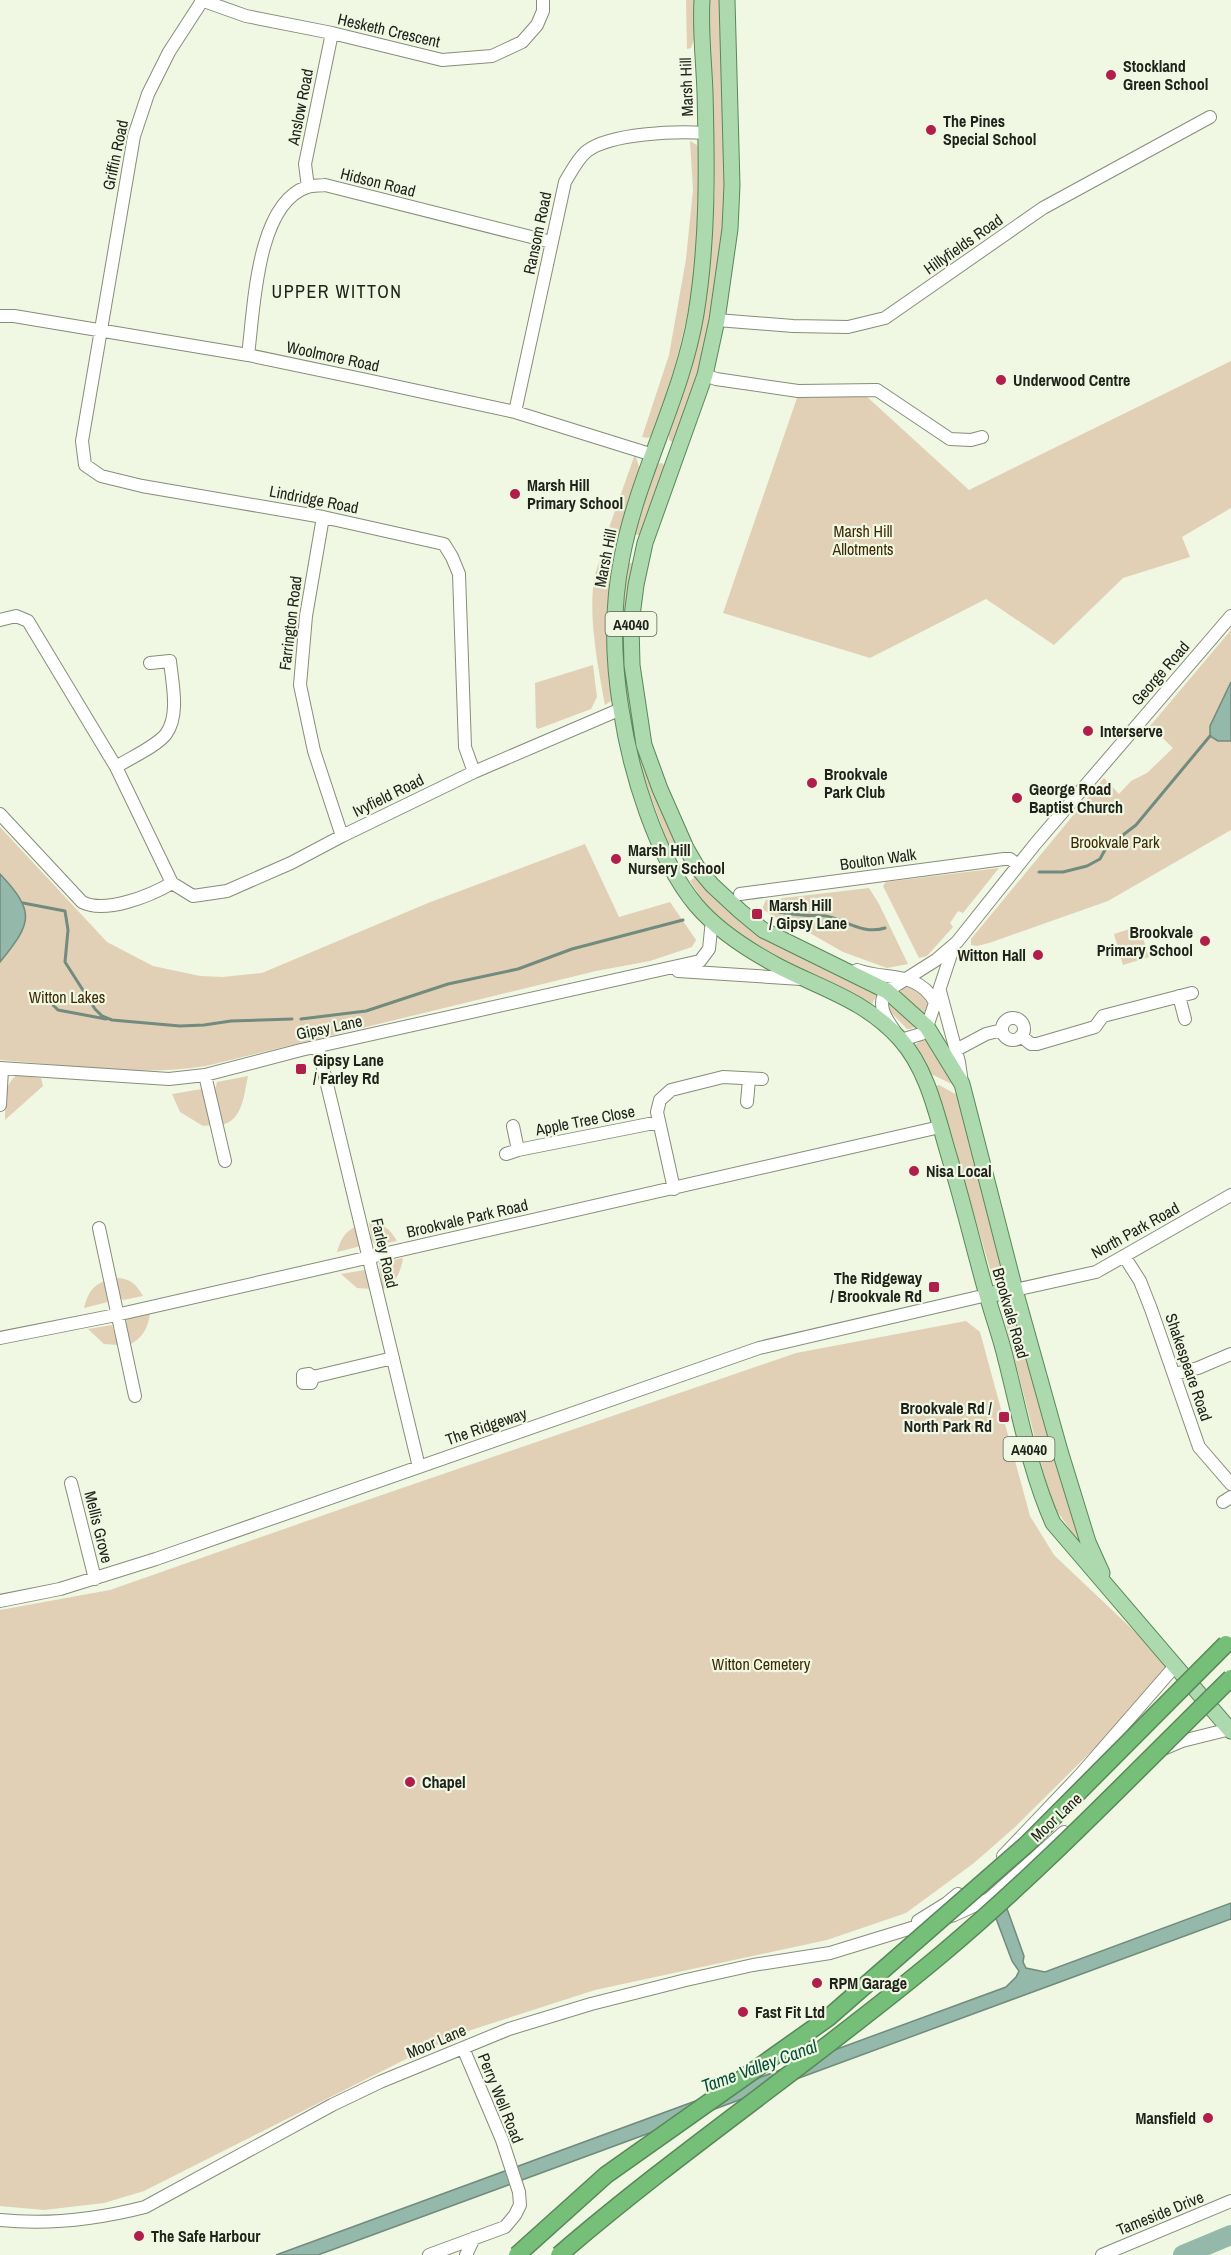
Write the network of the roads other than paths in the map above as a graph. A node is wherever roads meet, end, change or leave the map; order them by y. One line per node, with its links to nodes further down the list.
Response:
1 (202, 0): 5 (street, Hesketh Crescent); 12 (street, Griffin Road)
2 (543, 0): 5 (street, Hesketh Crescent)
3 (702, 0): 7 (main road, Marsh Hill / A4040)
4 (727, 0): 11 (main road, A4040)
5 (332, 33): 8 (street, Anslow Road)
6 (1210, 117): 11 (street, Hillyfields Road)
7 (706, 133): 9 (street, Ransom Road); 17 (main road, Marsh Hill / A4040)
8 (308, 187): 9 (street, Hidson Road); 13 (street)
9 (551, 242): 15 (street, Ransom Road)
10 (0, 316): 12 (street, Woolmore Road)
11 (717, 320): 14 (main road, A4040)
12 (100, 331): 13 (street, Woolmore Road); 19 (street, Lindridge Road)
13 (248, 355): 15 (street, Woolmore Road)
14 (705, 375): 16 (street); 18 (main road, A4040)
15 (515, 412): 17 (street, Woolmore Road)
16 (982, 437)
17 (653, 455): 18 (main road); 23 (main road, Marsh Hill / A4040)
18 (676, 460): 33 (main road, A4040)
19 (323, 517): 25 (street, Lindridge Road); 27 (street, Farrington Road)
20 (1231, 616): 28 (street, George Road)
21 (0, 620): 24 (street)
22 (150, 663): 24 (street)
23 (621, 709): 25 (street, Ivyfield Road); 31 (main road, Marsh Hill / A4040)
24 (116, 767): 29 (street)
25 (474, 772): 27 (street, Ivyfield Road)
26 (0, 813): 29 (street)
27 (342, 836): 29 (street, Ivyfield Road)
28 (1018, 865): 30 (street, Boulton Walk); 32 (street, George Road)
29 (172, 883)
30 (740, 894)
31 (712, 920): 34 (street, Gipsy Lane); 36 (main road, Marsh Hill / A4040)
32 (954, 945): 35 (street, George Road); 39 (street, George Road)
33 (821, 960): 35 (street); 37 (main road, A4040)
34 (662, 970): 36 (street, Gipsy Lane); 46 (street, Gipsy Lane)
35 (907, 978): 37 (street, George Road); 39 (street)
36 (806, 980): 45 (main road, Marsh Hill / A4040)
37 (887, 991): 42 (main road, A4040); 45 (street)
38 (1192, 993): 40 (street)
39 (937, 996): 42 (street, George Road); 47 (street)
40 (1179, 996): 41 (street); 44 (street)
41 (1185, 1019)
42 (927, 1026): 45 (street); 52 (main road, Brookvale Road / A4040)
43 (1002, 1030): 44 (street); 44 (street); 47 (street)
44 (1021, 1036)
45 (901, 1040): 57 (main road, Brookvale Road / A4040)
46 (318, 1047): 49 (street, Gipsy Lane); 62 (street, Farley Road)
47 (956, 1050): 52 (street)
48 (1, 1069): 49 (street, Gipsy Lane); 54 (street)
49 (205, 1075): 58 (street)
50 (749, 1079): 51 (street); 53 (street); 55 (street)
51 (762, 1080)
52 (962, 1084): 64 (main road, Brookvale Road / A4040)
53 (747, 1102)
54 (0, 1105)
55 (658, 1122): 56 (street, Apple Tree Close); 59 (street)
56 (513, 1126)
57 (940, 1127): 59 (street, Brookvale Park Road); 65 (main road, Brookvale Road / A4040)
58 (225, 1161)
59 (674, 1189): 62 (street, Brookvale Park Road)
60 (1231, 1195): 63 (street, North Park Road)
61 (99, 1228): 66 (street)
62 (369, 1256): 66 (street, Brookvale Park Road); 69 (street, Farley Road)
63 (1124, 1256): 64 (street, North Park Road); 70 (street, Shakespeare Road)
64 (1015, 1290): 65 (main road); 77 (main road, Brookvale Road / A4040)
65 (987, 1295): 73 (street, The Ridgeway); 77 (main road, Brookvale Road / A4040)
66 (116, 1315): 67 (street, Brookvale Park Road); 72 (street)
67 (0, 1338)
68 (1231, 1354): 70 (street)
69 (393, 1358): 71 (street); 73 (street, Farley Road)
70 (1175, 1374): 75 (street, Shakespeare Road)
71 (313, 1377)
72 (135, 1396)
73 (419, 1467): 76 (street, The Ridgeway)
74 (71, 1483): 76 (street, Mellis Grove)
75 (1231, 1484)
76 (95, 1579): 78 (street, The Ridgeway)
77 (1107, 1584): 80 (main road, Brookvale Road / A4040)
78 (0, 1601)
79 (1226, 1644): 90 (highway, bridge)
80 (1175, 1666): 82 (main road, Brookvale Road / A4040); 83 (street, Moor Lane)
81 (1231, 1678): 91 (highway, bridge)
82 (1230, 1730): 83 (street, Moor Lane)
83 (904, 1929): 84 (street, Moor Lane)
84 (463, 2048): 86 (street, Moor Lane); 87 (street, Perry Well Road)
85 (1231, 2201): 92 (street, Tameside Drive)
86 (0, 2220)
87 (474, 2238): 88 (street); 89 (street)
88 (429, 2255)
89 (466, 2255)
90 (516, 2255)
91 (559, 2255)
92 (1101, 2255)

